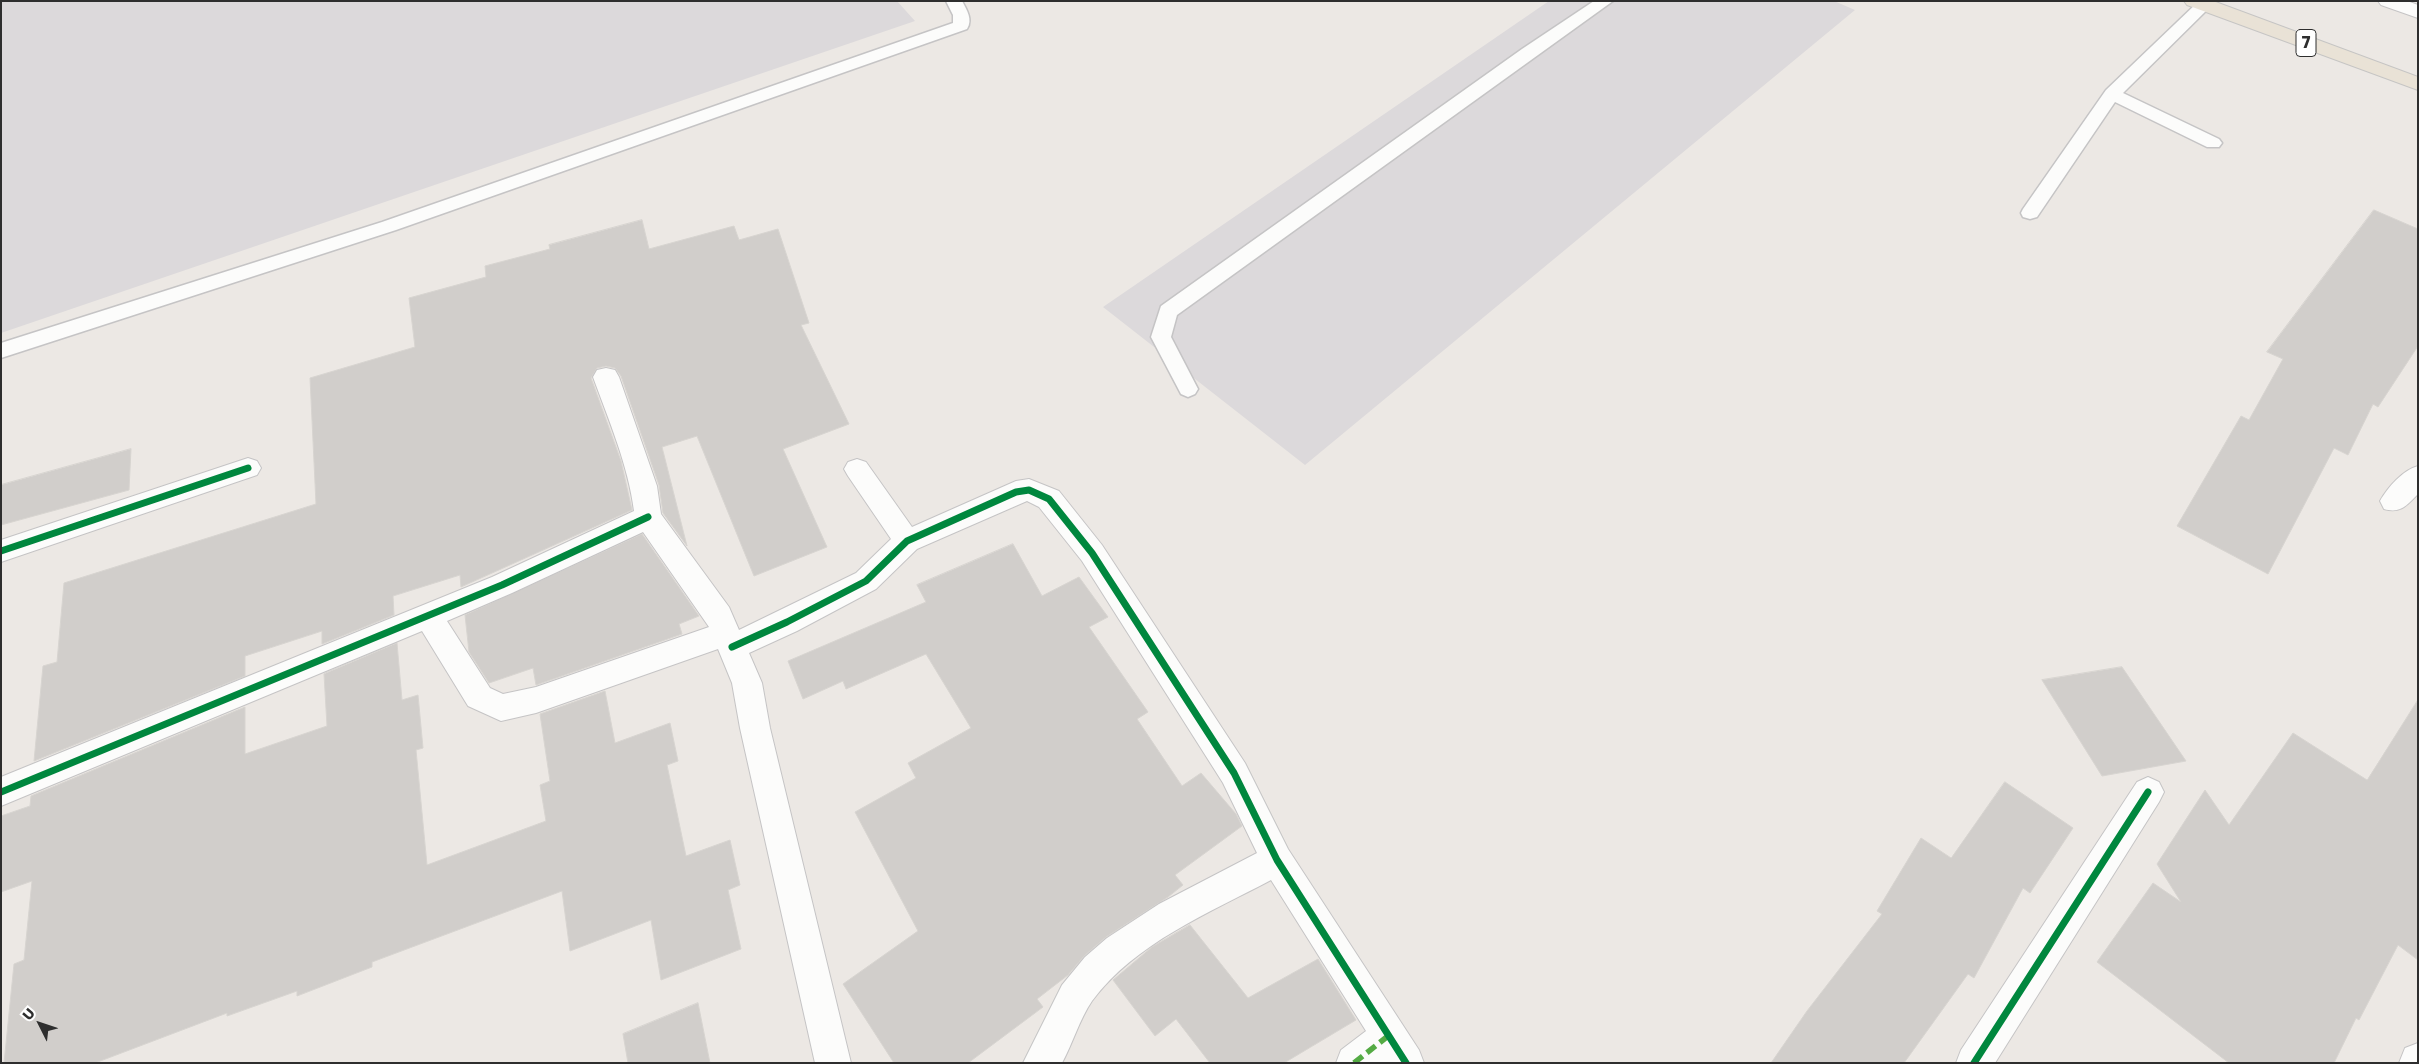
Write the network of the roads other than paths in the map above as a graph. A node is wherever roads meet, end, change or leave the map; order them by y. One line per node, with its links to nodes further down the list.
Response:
1 (954, 1): 10 (lane)
2 (1605, 1): 12 (lane)
3 (2388, 1): 5 (street)
4 (2199, 3): 6 (highway, 7); 7 (lane)
5 (2418, 12)
6 (2418, 84)
7 (2112, 94): 8 (lane); 9 (lane)
8 (2213, 143)
9 (2030, 213)
10 (1, 351)
11 (606, 377): 17 (street)
12 (1188, 389)
13 (248, 468): 19 (street)
14 (857, 468): 18 (street)
15 (2418, 476): 16 (street)
16 (2394, 501)
17 (648, 517): 20 (street); 21 (street)
18 (907, 541): 21 (street); 24 (street)
19 (1, 551)
20 (428, 616): 21 (street); 22 (street)
21 (729, 640): 26 (street)
22 (1, 792)
23 (2148, 792): 29 (street)
24 (1277, 860): 25 (street); 27 (street)
25 (1397, 1049): 28 (street)
26 (833, 1063)
27 (1041, 1063)
28 (1354, 1063)
29 (1974, 1063)

